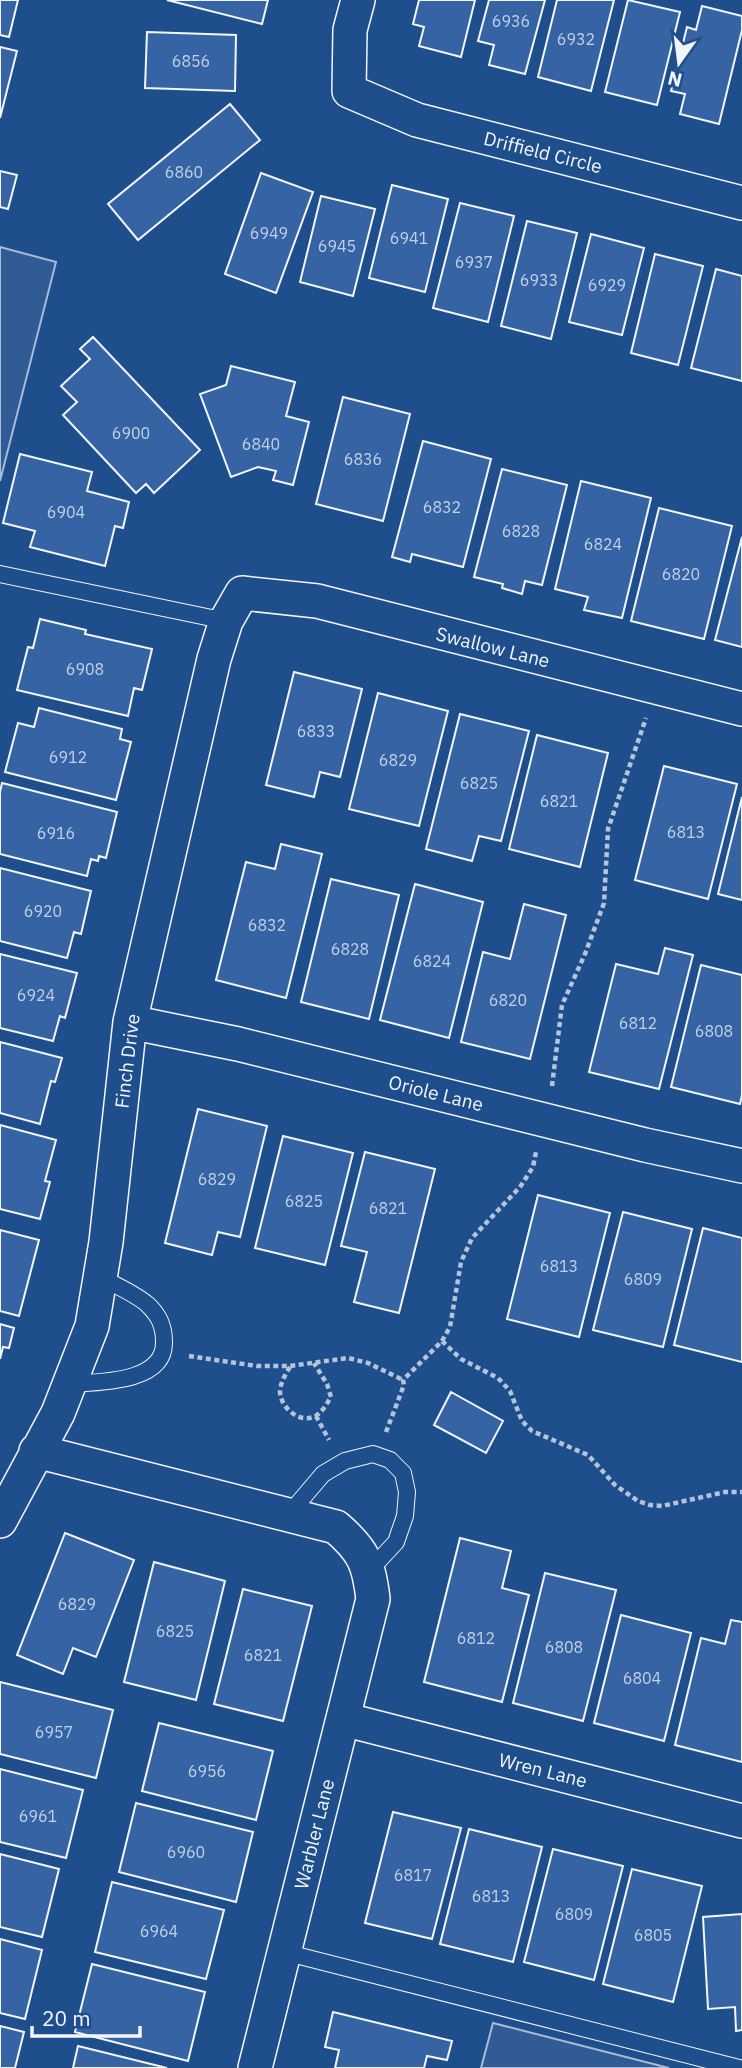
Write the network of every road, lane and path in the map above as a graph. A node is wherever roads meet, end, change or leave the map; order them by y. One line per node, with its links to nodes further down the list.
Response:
1 (358, 0): 2 (street, Driffield Circle)
2 (742, 203)
3 (0, 574): 4 (lane)
4 (234, 607): 5 (street, Swallow Lane); 6 (street, Finch Drive)
5 (742, 709)
6 (130, 1022): 7 (street, Oriole Lane); 8 (street, Finch Drive)
7 (742, 1166)
8 (100, 1277): 10 (lane); 14 (street, Finch Drive)
9 (442, 1341): 16 (path)
10 (164, 1352): 12 (path); 14 (lane)
11 (314, 1363): 12 (path); 12 (path); 13 (path)
12 (290, 1366)
13 (403, 1380)
14 (69, 1384): 15 (street, Finch Drive)
15 (36, 1451): 17 (street); 18 (street, Finch Drive)
16 (742, 1492)
17 (289, 1514): 19 (street); 19 (lane)
18 (0, 1521)
19 (371, 1585): 20 (street, Warbler Lane)
20 (343, 1719): 21 (street, Wren Lane); 22 (street, Warbler Lane)
21 (742, 1821)
22 (285, 1952): 23 (street, Warbler Lane); 24 (lane)
23 (255, 2068)
24 (739, 2068)

